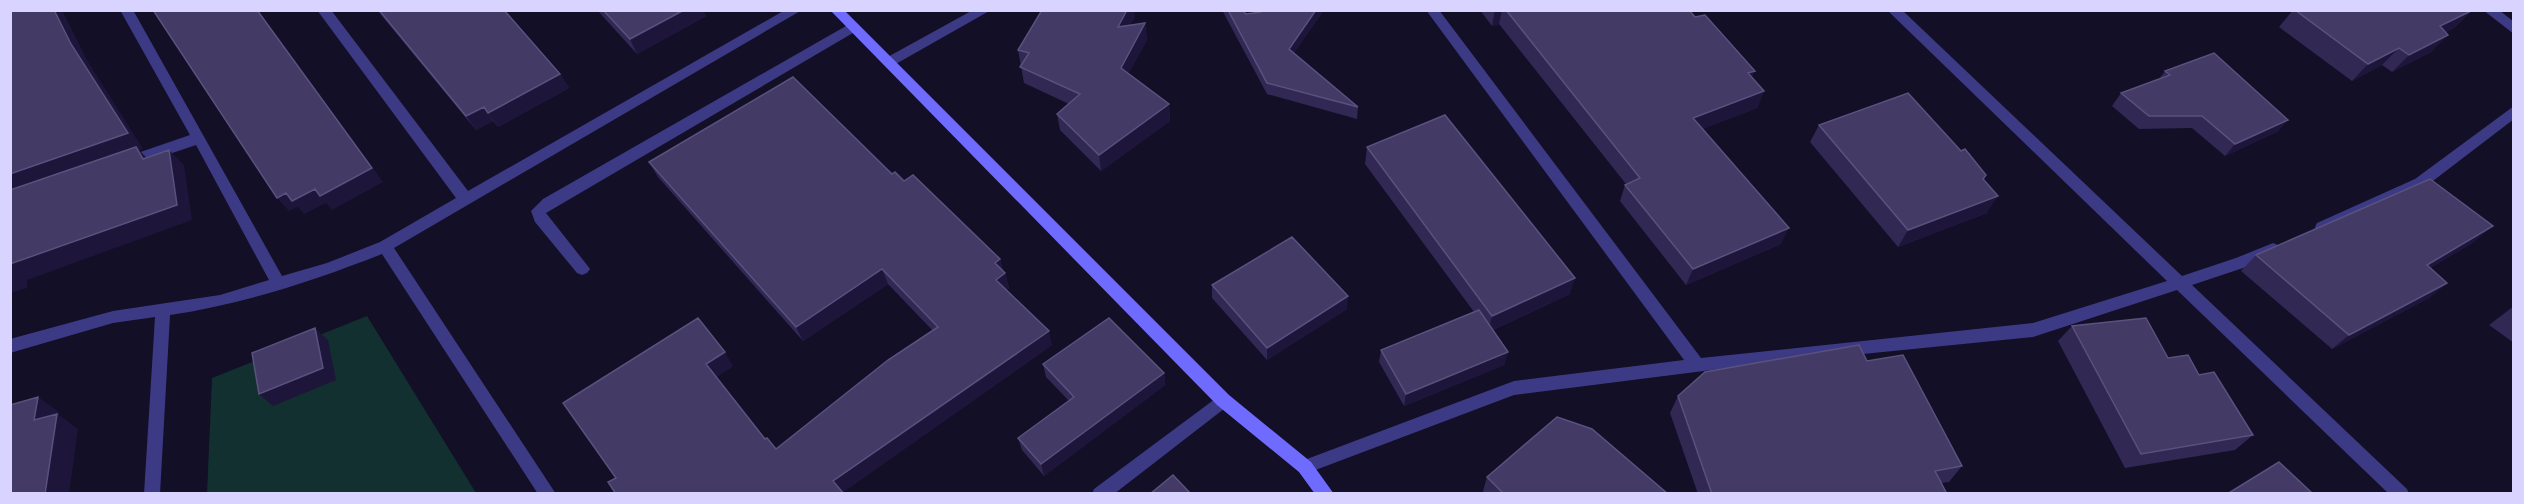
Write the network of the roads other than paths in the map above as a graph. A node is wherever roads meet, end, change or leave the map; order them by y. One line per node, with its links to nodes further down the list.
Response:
1 (126, 10): 13 (street)
2 (323, 10): 15 (street)
3 (796, 10): 15 (street)
4 (836, 10): 9 (main road)
5 (985, 10): 11 (street)
6 (1432, 10): 24 (street)
7 (1893, 10): 20 (street)
8 (2489, 10): 10 (street)
9 (853, 27): 11 (main road); 19 (street)
10 (2514, 29)
11 (889, 62): 25 (main road)
12 (2514, 111): 16 (street)
13 (199, 138): 14 (street); 21 (street)
14 (110, 169)
15 (466, 200): 18 (street)
16 (2304, 235)
17 (2283, 244): 20 (street)
18 (386, 246): 21 (street); 28 (street)
19 (582, 269)
20 (2181, 282): 24 (street); 31 (street)
21 (279, 284): 22 (street)
22 (163, 308): 23 (street); 27 (street)
23 (10, 346)
24 (1698, 365): 26 (street)
25 (1223, 400): 26 (main road); 29 (street)
26 (1305, 467): 30 (main road)
27 (152, 494)
28 (548, 494)
29 (1100, 494)
30 (1326, 494)
31 (2401, 494)

